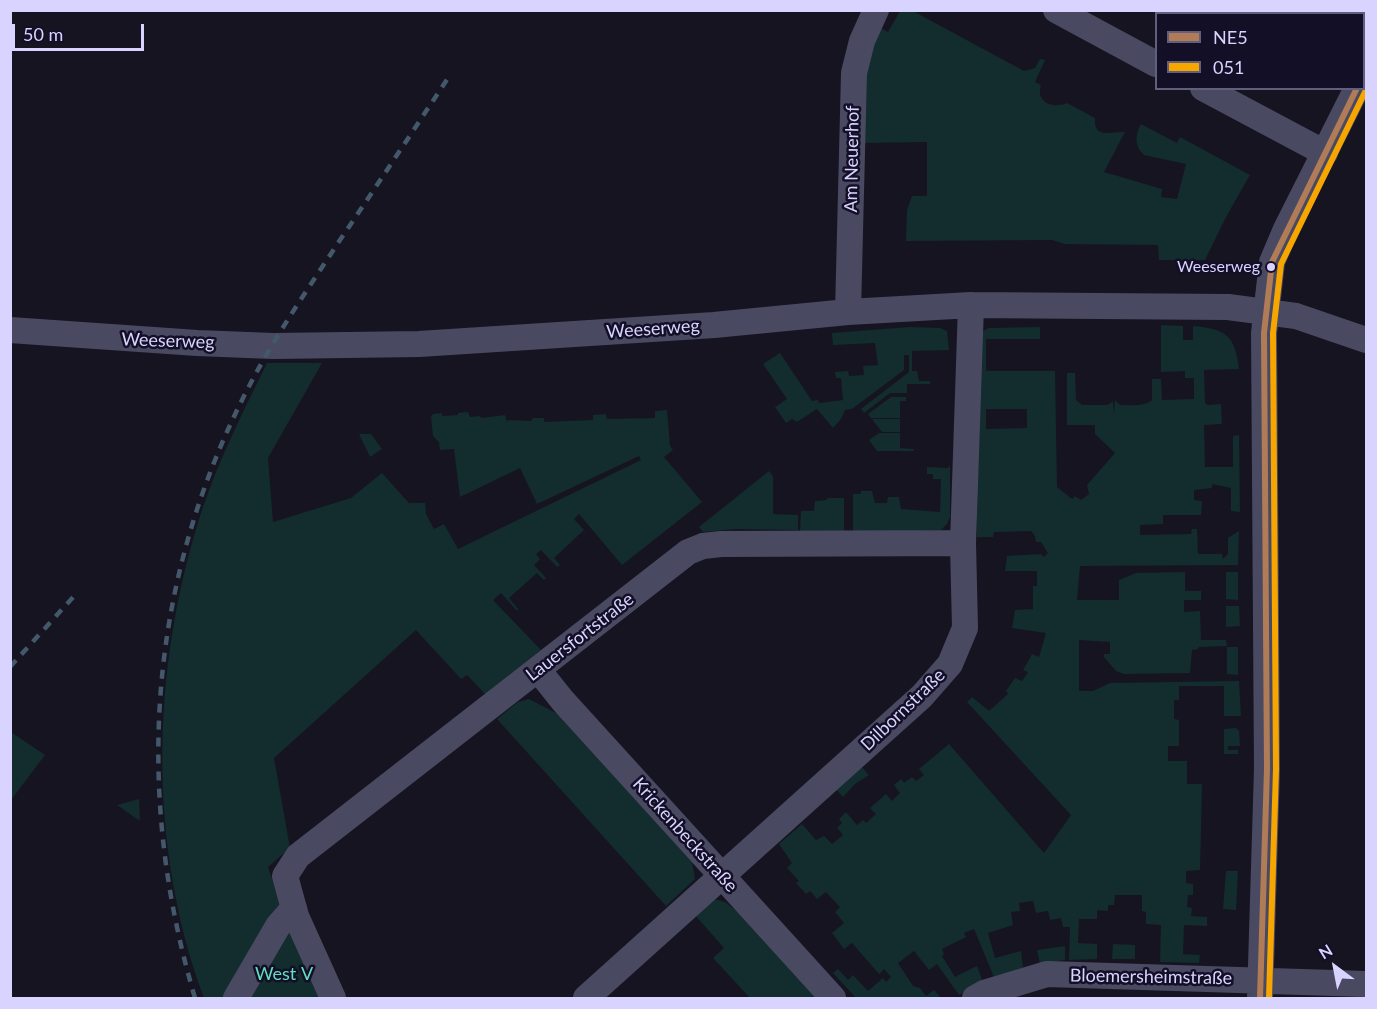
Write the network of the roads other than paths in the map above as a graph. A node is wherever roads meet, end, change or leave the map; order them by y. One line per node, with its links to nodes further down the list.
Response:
1 (876, 10): 8 (street, Am Neuerhof)
2 (1056, 10): 3 (street)
3 (1155, 63)
4 (1207, 90): 6 (street)
5 (1356, 90): 6 (street)
6 (1325, 153): 9 (street)
7 (971, 305): 8 (street, Weeserweg); 9 (street, Weeserweg); 12 (street, Dilbornstraße)
8 (849, 312): 10 (street, Weeserweg)
9 (1266, 312): 11 (street, Weeserweg); 17 (street)
10 (10, 330)
11 (1366, 340)
12 (963, 543): 13 (street, Lauersfortstraße); 14 (street, Dilbornstraße)
13 (539, 670): 14 (street, Krickenbeckstraße); 15 (street, Lauersfortstraße)
14 (721, 876): 20 (street, Dilbornstraße); 21 (street, Krickenbeckstraße)
15 (294, 908): 18 (street); 19 (street, Lauersfortstraße)
16 (1366, 984): 17 (street, Bloemersheimstraße)
17 (1260, 989): 22 (street, Bloemersheimstraße)
18 (236, 999)
19 (333, 999)
20 (586, 999)
21 (833, 999)
22 (975, 999)

